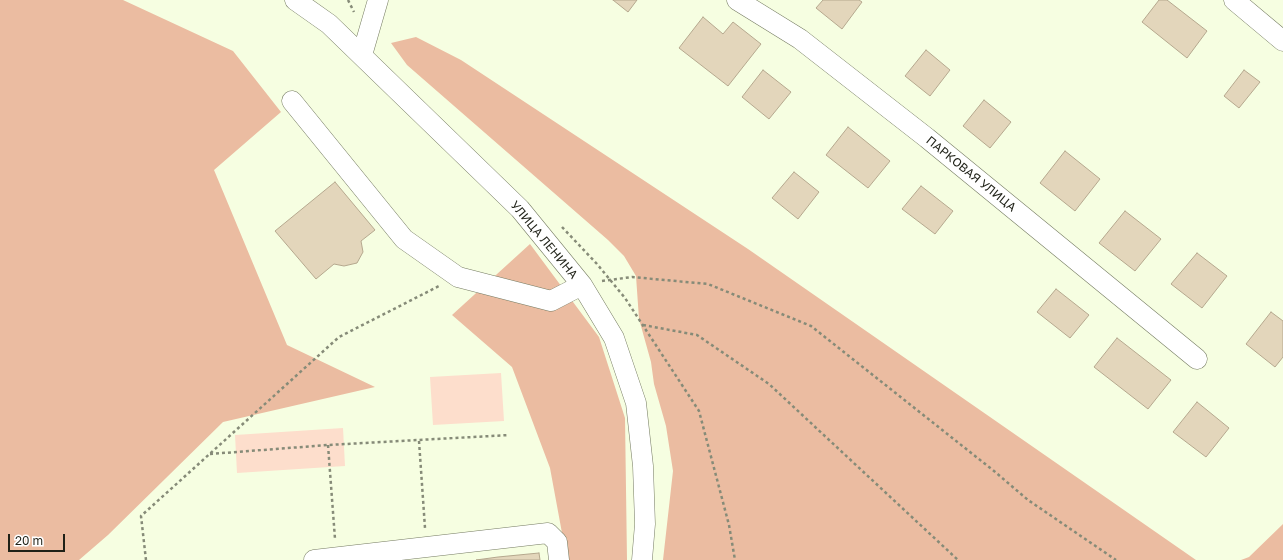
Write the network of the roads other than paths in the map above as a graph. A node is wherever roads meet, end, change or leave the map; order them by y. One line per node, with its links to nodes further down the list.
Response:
1 (295, 0): 6 (street, УЛИЦА ЛЕНИНА)
2 (378, 0): 6 (street)
3 (737, 0): 9 (street, ПАРКОВАЯ УЛИЦА)
4 (1234, 0): 5 (street)
5 (1283, 41)
6 (362, 55): 8 (street, УЛИЦА ЛЕНИНА)
7 (292, 101): 8 (street)
8 (582, 285): 12 (street, УЛИЦА ЛЕНИНА)
9 (1197, 359)
10 (314, 560): 11 (street)
11 (559, 560)
12 (642, 560)

